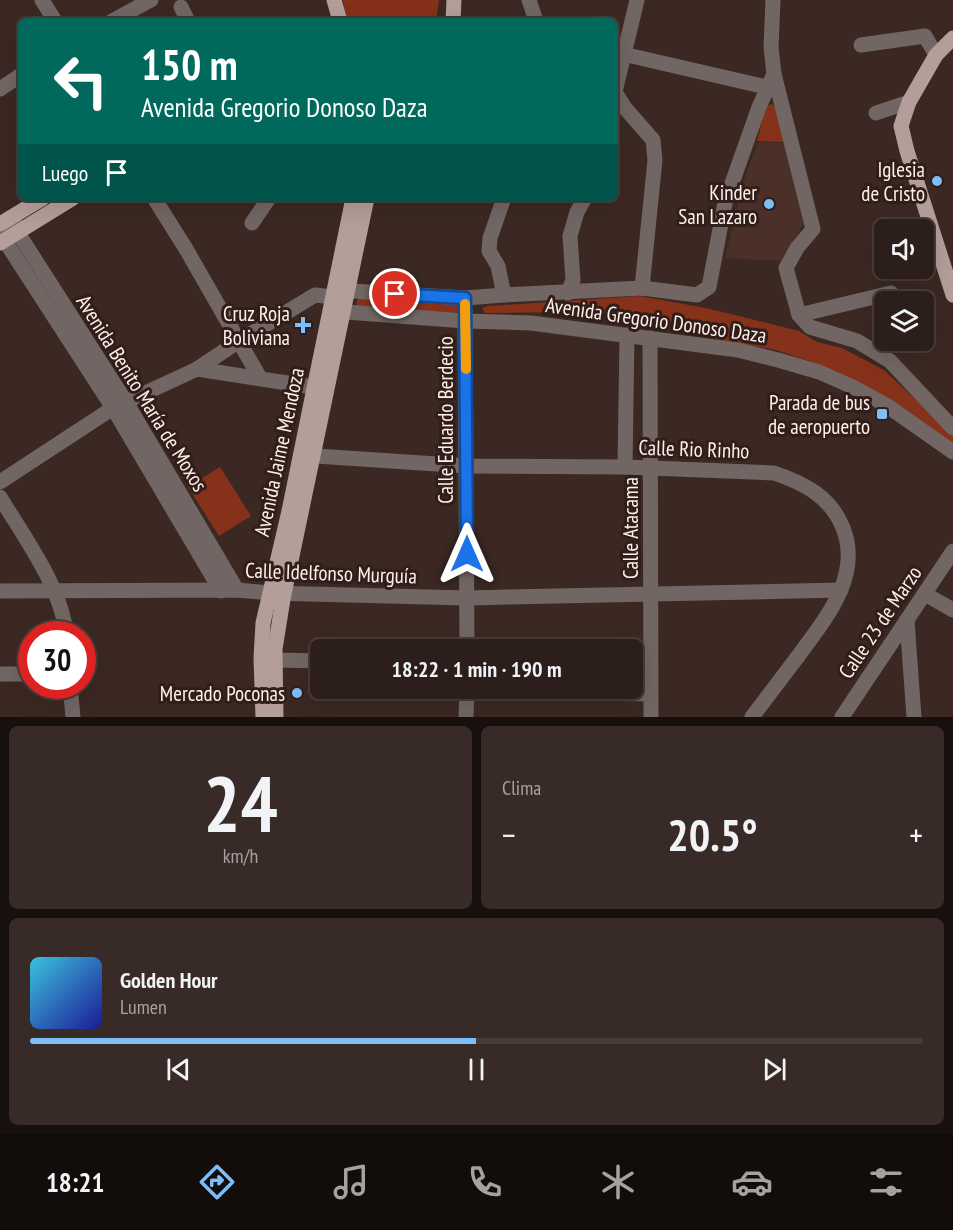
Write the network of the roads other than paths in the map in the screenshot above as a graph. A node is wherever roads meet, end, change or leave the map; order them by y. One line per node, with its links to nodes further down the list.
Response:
1 (42, 0): 9 (street)
2 (151, 0): 10 (street)
3 (334, 0): 12 (main road)
4 (454, 0): 13 (main road)
5 (529, 0): 14 (street)
6 (637, 0): 17 (street)
7 (773, 0): 21 (street)
8 (181, 7): 11 (street)
9 (53, 18)
10 (118, 18)
11 (187, 18)
12 (339, 18)
13 (453, 18)
14 (535, 18)
15 (953, 38): 18 (main road)
16 (861, 45): 18 (street)
17 (623, 54): 20 (street); 21 (street)
18 (936, 55): 24 (main road)
19 (18, 77): 22 (street)
20 (618, 78)
21 (770, 81): 37 (street, Avenida Gregorio Donoso Daza); 44 (street)
22 (0, 89)
23 (618, 97): 37 (street)
24 (909, 102): 25 (street); 40 (main road)
25 (876, 113)
26 (39, 201): 35 (main road)
27 (68, 201): 36 (main road)
28 (156, 201): 48 (street)
29 (267, 201): 34 (street)
30 (353, 201): 43 (main road, Avenida Jaime Mendoza)
31 (366, 201): 43 (main road, Avenida Jaime Mendoza)
32 (503, 201): 39 (street)
33 (583, 201): 38 (street)
34 (252, 223)
35 (3, 230): 36 (main road); 52 (street, Avenida Benito María de Moxos)
36 (18, 233): 52 (street, Avenida Benito María de Moxos)
37 (642, 288): 38 (street, Avenida Gregorio Donoso Daza)
38 (568, 293): 39 (street, Avenida Gregorio Donoso Daza)
39 (504, 295): 42 (street, Avenida Gregorio Donoso Daza)
40 (953, 295)
41 (874, 297): 44 (street)
42 (465, 298): 43 (street, Avenida Gregorio Donoso Daza); 45 (street, Calle Eduardo Berdecio)
43 (337, 300): 45 (street, Avenida Gregorio Donoso Daza); 48 (street); 51 (main road, Avenida Jaime Mendoza)
44 (799, 315): 53 (street)
45 (465, 321): 46 (street, Avenida Gregorio Donoso Daza); 56 (street, Calle Eduardo Berdecio)
46 (627, 335): 47 (street, Avenida Gregorio Donoso Daza); 57 (street, Calle Atacama)
47 (650, 338): 54 (street, Avenida Gregorio Donoso Daza); 58 (street, Calle Atacama)
48 (239, 341): 49 (street); 50 (street)
49 (197, 369): 50 (street); 52 (street)
50 (260, 378): 51 (street)
51 (320, 388): 55 (main road, Avenida Jaime Mendoza)
52 (120, 405): 59 (street); 62 (street, Avenida Benito María de Moxos); 65 (street, Avenida Benito María de Moxos)
53 (953, 428)
54 (953, 452)
55 (306, 456): 56 (street, Calle Rio Rinho); 67 (main road, Avenida Jaime Mendoza)
56 (466, 466): 57 (street, Calle Rio Rinho); 70 (street, Calle Eduardo Berdecio)
57 (625, 467): 58 (street, Calle Rio Rinho)
58 (650, 468): 63 (street, Calle Rio Rinho); 68 (street, Calle Atacama)
59 (0, 482)
60 (0, 497): 66 (street)
61 (953, 551): 69 (street, Calle 23 de Marzo)
62 (237, 590): 65 (street, Calle Idelfonso Murguía); 67 (street, Calle Idelfonso Murguía)
63 (841, 590): 68 (street, Calle Idelfonso Murguía); 88 (street, Calle Rio Rinho)
64 (0, 591): 66 (street, Calle Idelfonso Murguía)
65 (221, 591): 66 (street, Calle Idelfonso Murguía)
66 (56, 592): 72 (street)
67 (277, 593): 70 (street, Calle Idelfonso Murguía); 75 (main road, Avenida Jaime Mendoza); 84 (main road, Avenida Jaime Mendoza)
68 (651, 593): 70 (street, Calle Idelfonso Murguía); 80 (street, Calle Atacama)
69 (925, 594): 71 (street); 73 (street, Calle 23 de Marzo)
70 (467, 598): 74 (street, Calle Eduardo Berdecio)
71 (953, 610)
72 (64, 621)
73 (907, 621): 89 (street, Calle 23 de Marzo); 90 (street)
74 (467, 639)
75 (275, 660): 76 (street); 85 (main road, Avenida Jaime Mendoza)
76 (310, 661)
77 (0, 674): 78 (street)
78 (18, 675)
79 (643, 694): 80 (street)
80 (650, 694): 87 (street, Calle Atacama)
81 (71, 699): 83 (street)
82 (466, 699): 86 (street)
83 (73, 717)
84 (263, 717)
85 (276, 717)
86 (466, 717)
87 (651, 717)
88 (752, 717)
89 (842, 717)
90 (914, 717)

